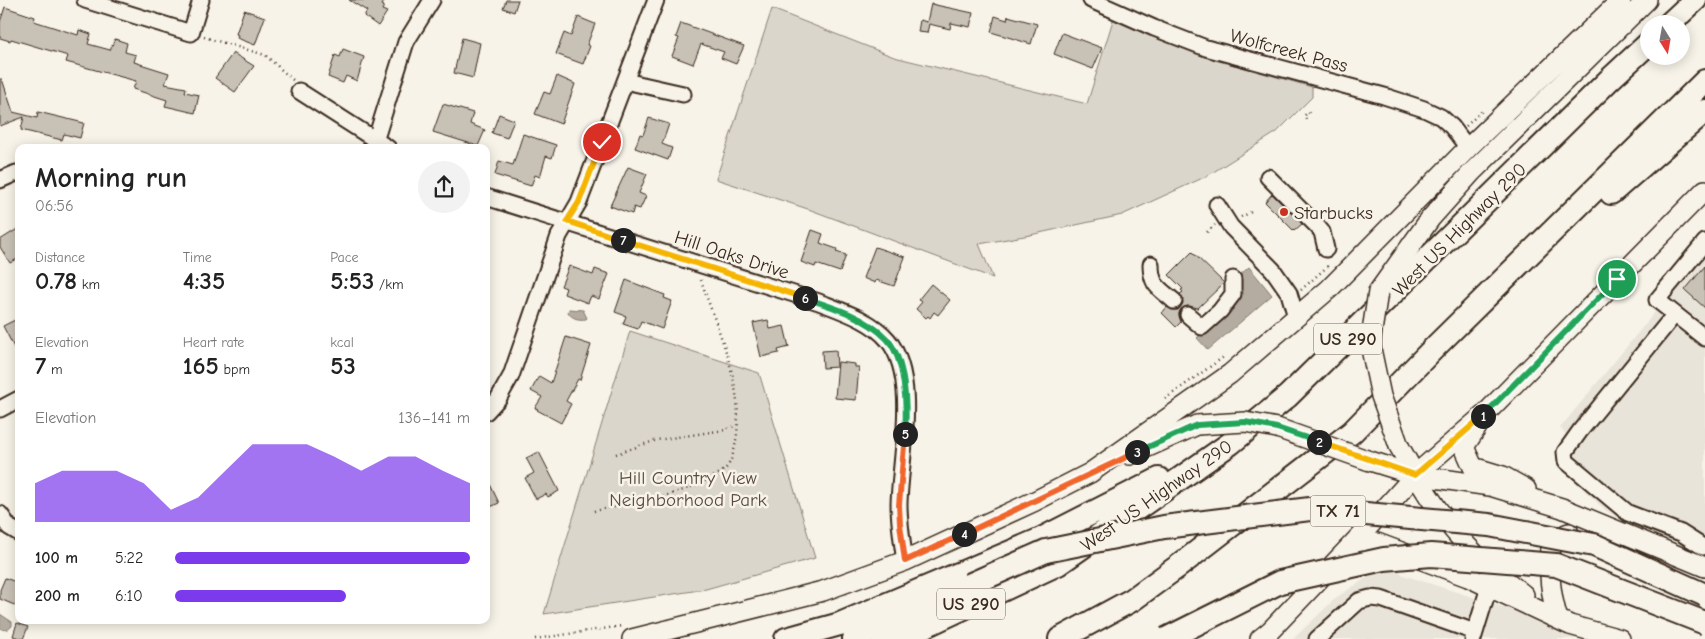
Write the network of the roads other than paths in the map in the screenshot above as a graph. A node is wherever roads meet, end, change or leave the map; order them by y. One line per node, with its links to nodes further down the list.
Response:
1 (85, 0): 2 (street)
2 (201, 0)
3 (432, 0): 17 (street)
4 (656, 0): 11 (street)
5 (1091, 0): 18 (street, Wolfcreek Pass)
6 (1621, 0): 18 (main road)
7 (1647, 0): 41 (main road, bridge)
8 (1694, 0): 9 (highway)
9 (1678, 15)
10 (1640, 51): 40 (highway, West US Highway 290 / US 290)
11 (625, 80): 14 (street); 25 (street)
12 (1705, 81): 35 (highway)
13 (299, 90): 16 (street)
14 (683, 94)
15 (1705, 111): 35 (highway)
16 (378, 144)
17 (379, 144)
18 (1468, 148): 31 (main road)
19 (15, 173): 21 (street)
20 (1268, 177): 27 (street)
21 (0, 180)
22 (1705, 190): 39 (main road)
23 (490, 198): 25 (street, Hill Oaks Drive)
24 (1217, 204): 31 (street)
25 (567, 221): 37 (street); 54 (street, Hill Oaks Drive)
26 (1705, 242): 33 (street)
27 (1331, 254)
28 (1151, 264): 30 (street)
29 (1233, 279): 32 (street)
30 (1174, 301)
31 (1293, 308): 46 (main road)
32 (1188, 314)
33 (1675, 314): 34 (street); 43 (street)
34 (1705, 338)
35 (1436, 344): 64 (highway)
36 (15, 401): 38 (street)
37 (490, 408)
38 (0, 409)
39 (1485, 414): 42 (main road); 49 (main road)
40 (1231, 443): 61 (highway); 63 (highway, West US Highway 290 / US 290)
41 (1400, 446): 42 (main road); 47 (main road)
42 (1445, 450): 47 (main road)
43 (1567, 450): 45 (street); 53 (street)
44 (1367, 460): 46 (main road, bridge); 47 (main road); 48 (main road)
45 (1595, 470)
46 (1090, 473): 54 (main road)
47 (1415, 475): 48 (main road); 49 (main road); 57 (main road)
48 (1390, 504): 60 (main road)
49 (1562, 508): 52 (main road)
50 (0, 514): 51 (street)
51 (15, 531)
52 (1618, 532): 53 (main road); 57 (main road)
53 (1701, 555)
54 (905, 561): 59 (main road)
55 (1489, 587): 57 (main road); 60 (main road); 67 (street)
56 (1705, 595): 62 (highway, TX 71, bridge)
57 (1551, 615): 68 (main road)
58 (1705, 623): 65 (highway, bridge)
59 (631, 632)
60 (1265, 635)
61 (786, 639)
62 (854, 639)
63 (883, 639)
64 (1060, 639)
65 (1166, 639)
66 (1317, 639): 67 (street)
67 (1473, 639)
68 (1620, 639)

